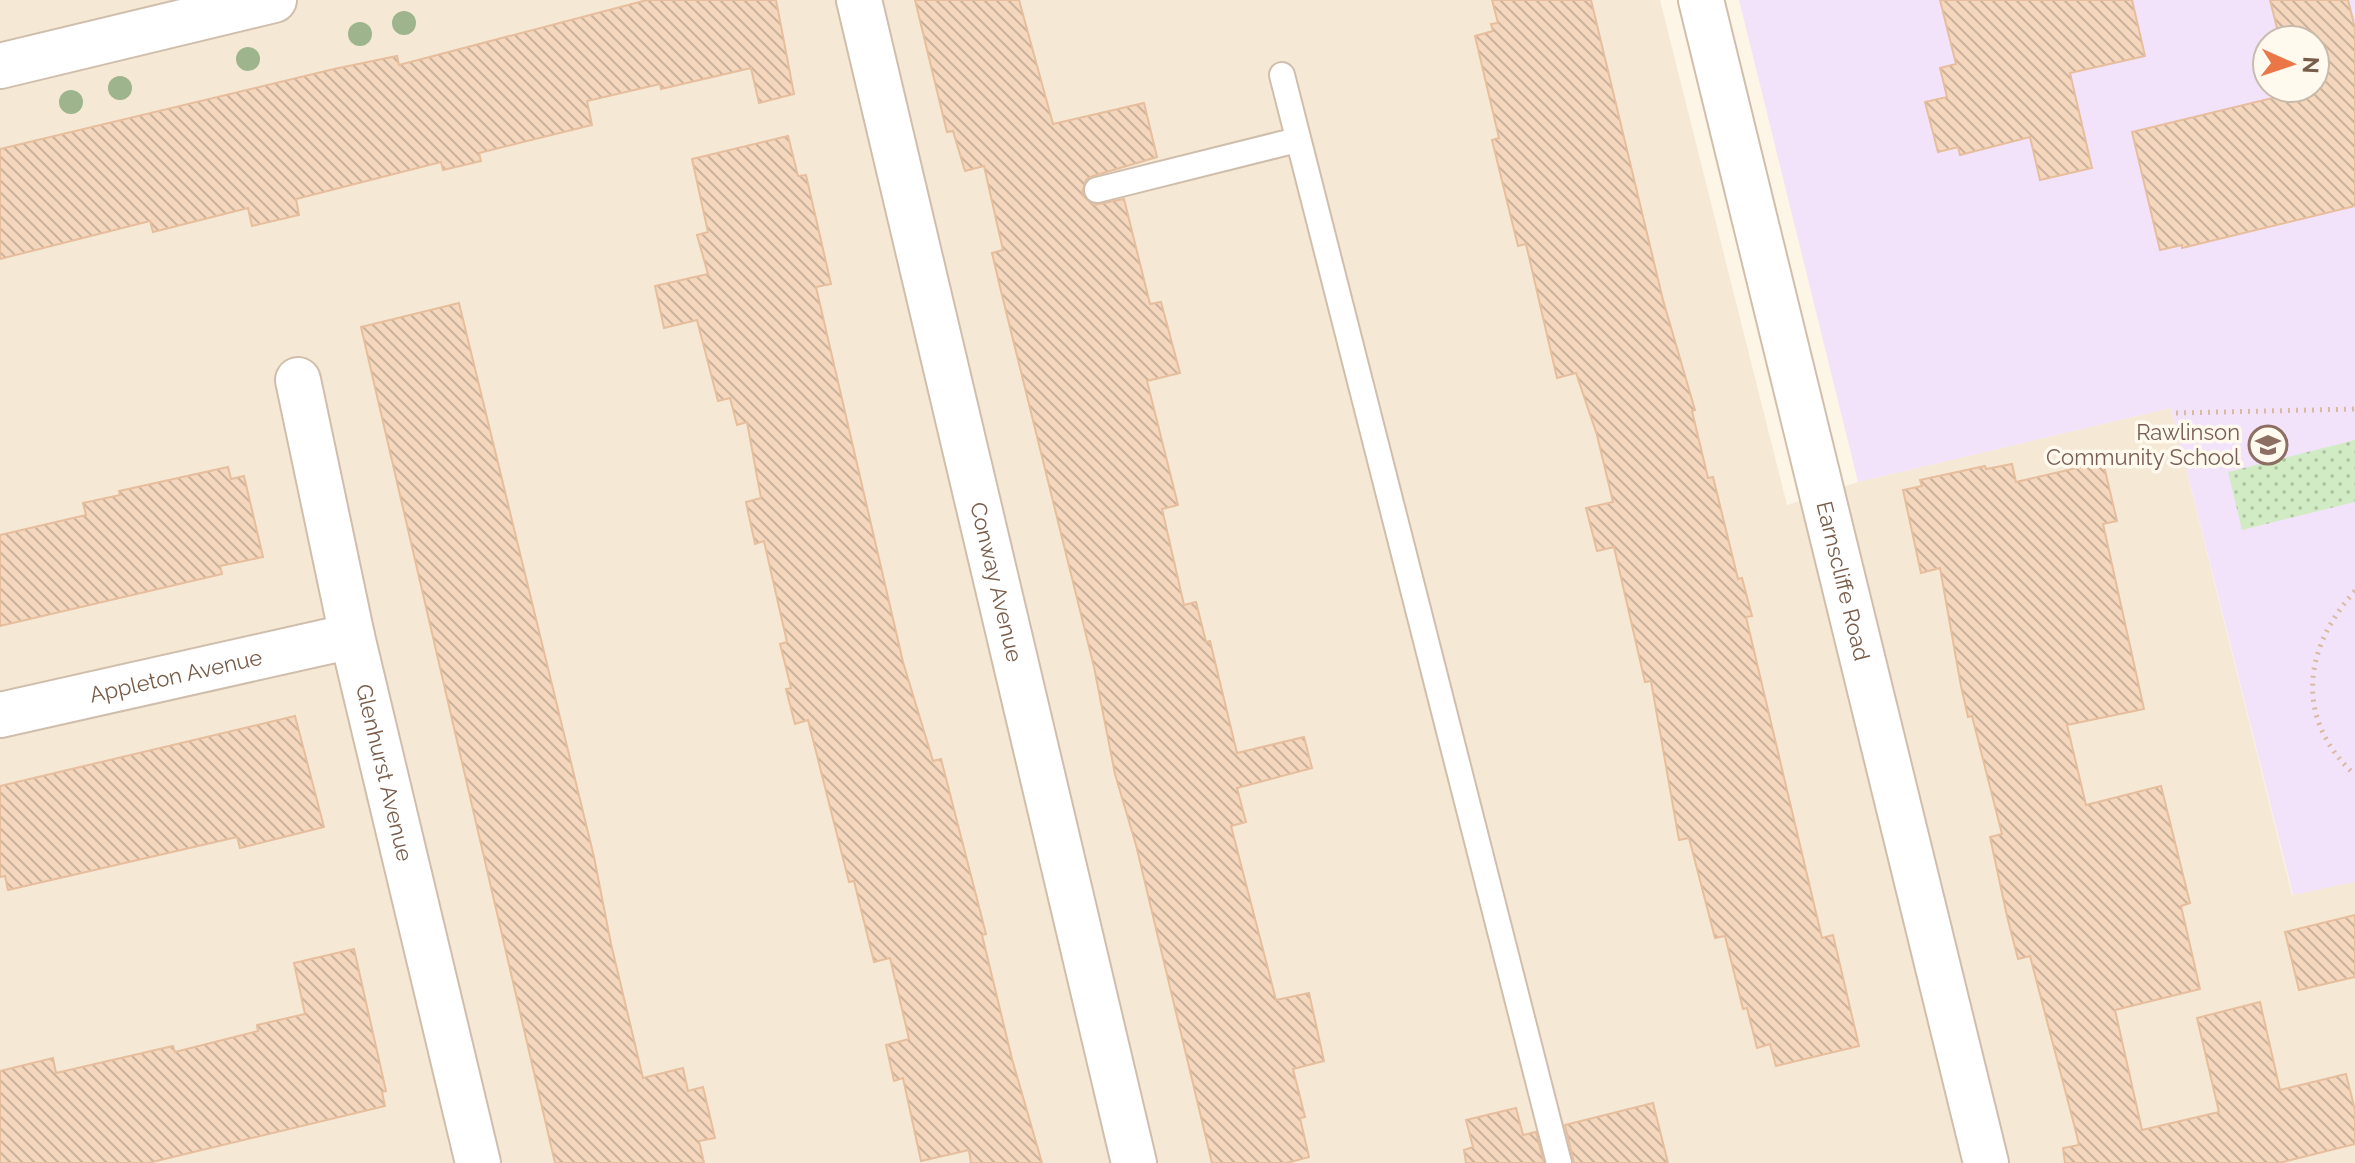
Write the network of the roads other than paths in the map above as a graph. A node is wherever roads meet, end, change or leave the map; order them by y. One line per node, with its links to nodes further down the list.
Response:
1 (274, 0): 4 (street)
2 (859, 0): 12 (street, Conway Avenue)
3 (1701, 0): 14 (street, Earnscliffe Road)
4 (0, 66)
5 (1282, 75): 6 (lane)
6 (1297, 140): 7 (lane); 13 (lane)
7 (1097, 190)
8 (298, 380): 9 (street, Glenhurst Avenue)
9 (352, 636): 10 (street, Appleton Avenue); 11 (street, Glenhurst Avenue)
10 (0, 715)
11 (478, 1163)
12 (1134, 1163)
13 (1559, 1163)
14 (1986, 1163)

